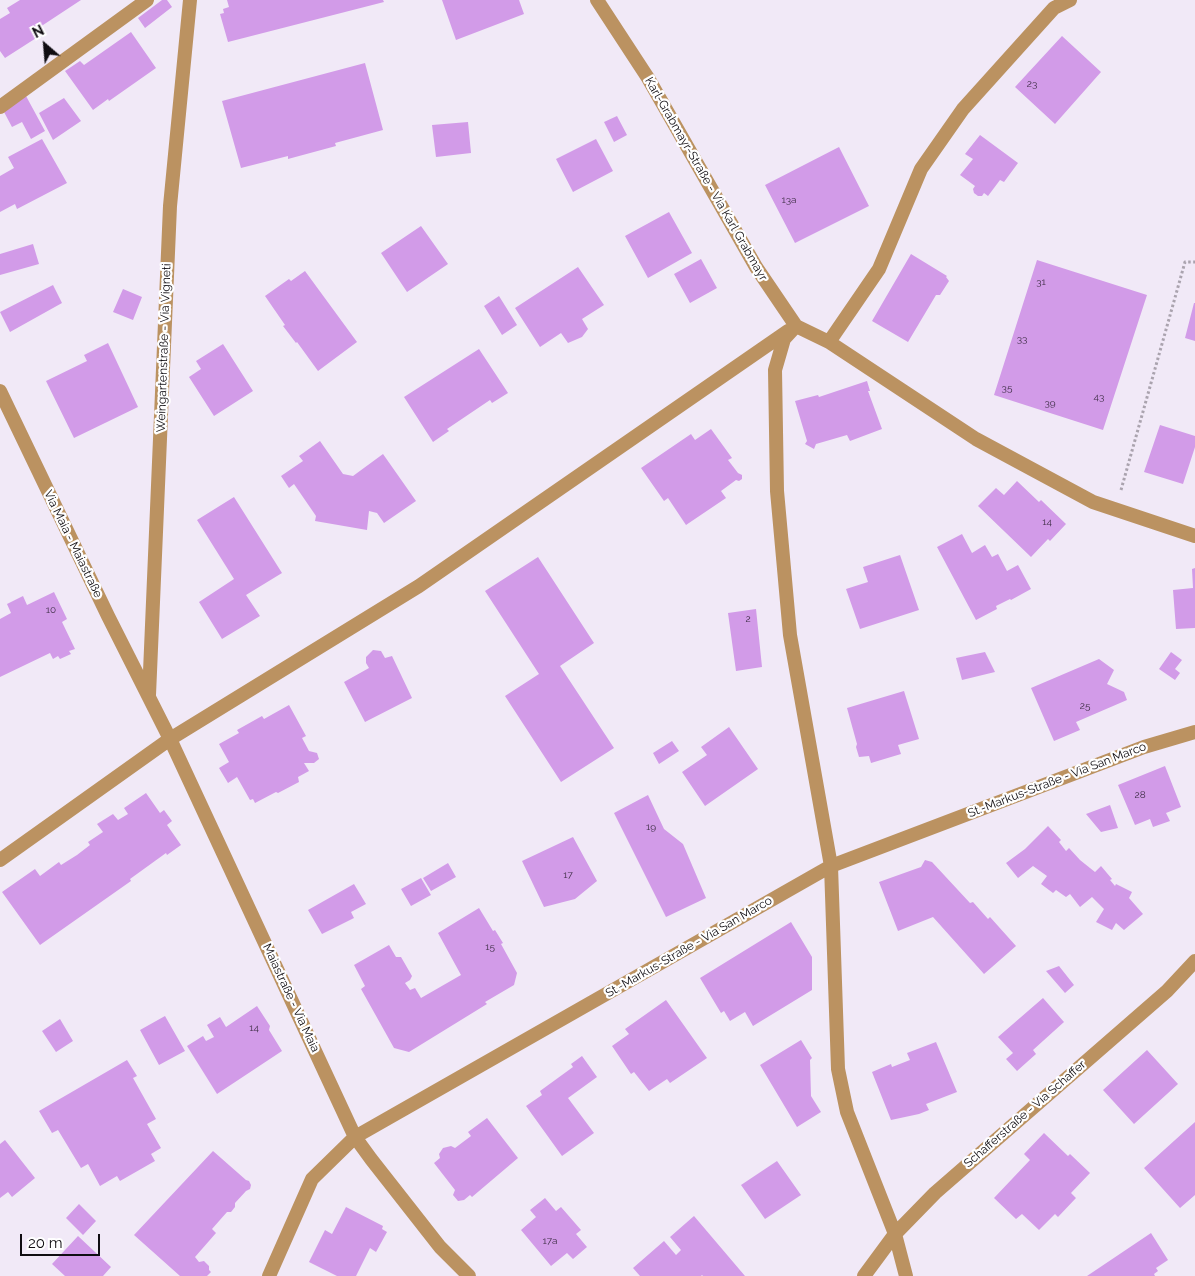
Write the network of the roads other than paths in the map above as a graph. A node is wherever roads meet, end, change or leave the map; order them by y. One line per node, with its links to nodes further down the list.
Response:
1 (146, 0): 5 (street)
2 (190, 0): 10 (street, Weingartenstraße - Via Vigneti)
3 (597, 0): 6 (street, Karl-Grabmayr-Straße - Via Karl Grabmayr)
4 (1070, 0): 7 (street)
5 (0, 107)
6 (796, 326): 7 (street, Karl-Grabmayr-Straße - Via Karl Grabmayr); 12 (street); 14 (street)
7 (829, 342): 9 (street, Karl-Grabmayr-Straße - Via Karl Grabmayr)
8 (0, 391): 10 (street, Via Maia - Maiastraße)
9 (1195, 536)
10 (149, 696): 12 (street, Maiastraße - Via Maia)
11 (1195, 732): 14 (street, St.-Markus-Straße - Via San Marco)
12 (170, 739): 13 (street); 16 (street, Maiastraße - Via Maia)
13 (0, 860)
14 (831, 866): 16 (street, St.-Markus-Straße - Via San Marco); 17 (street)
15 (1195, 961): 17 (street, Schafferstraße - Via Schaffer)
16 (355, 1137): 18 (street, St.-Markus-Straße - Via San Marco); 19 (street, Maiastraße - Via Maia)
17 (895, 1234): 20 (street, Schafferstraße - Via Schaffer); 21 (street)
18 (269, 1276)
19 (469, 1276)
20 (864, 1276)
21 (906, 1276)

